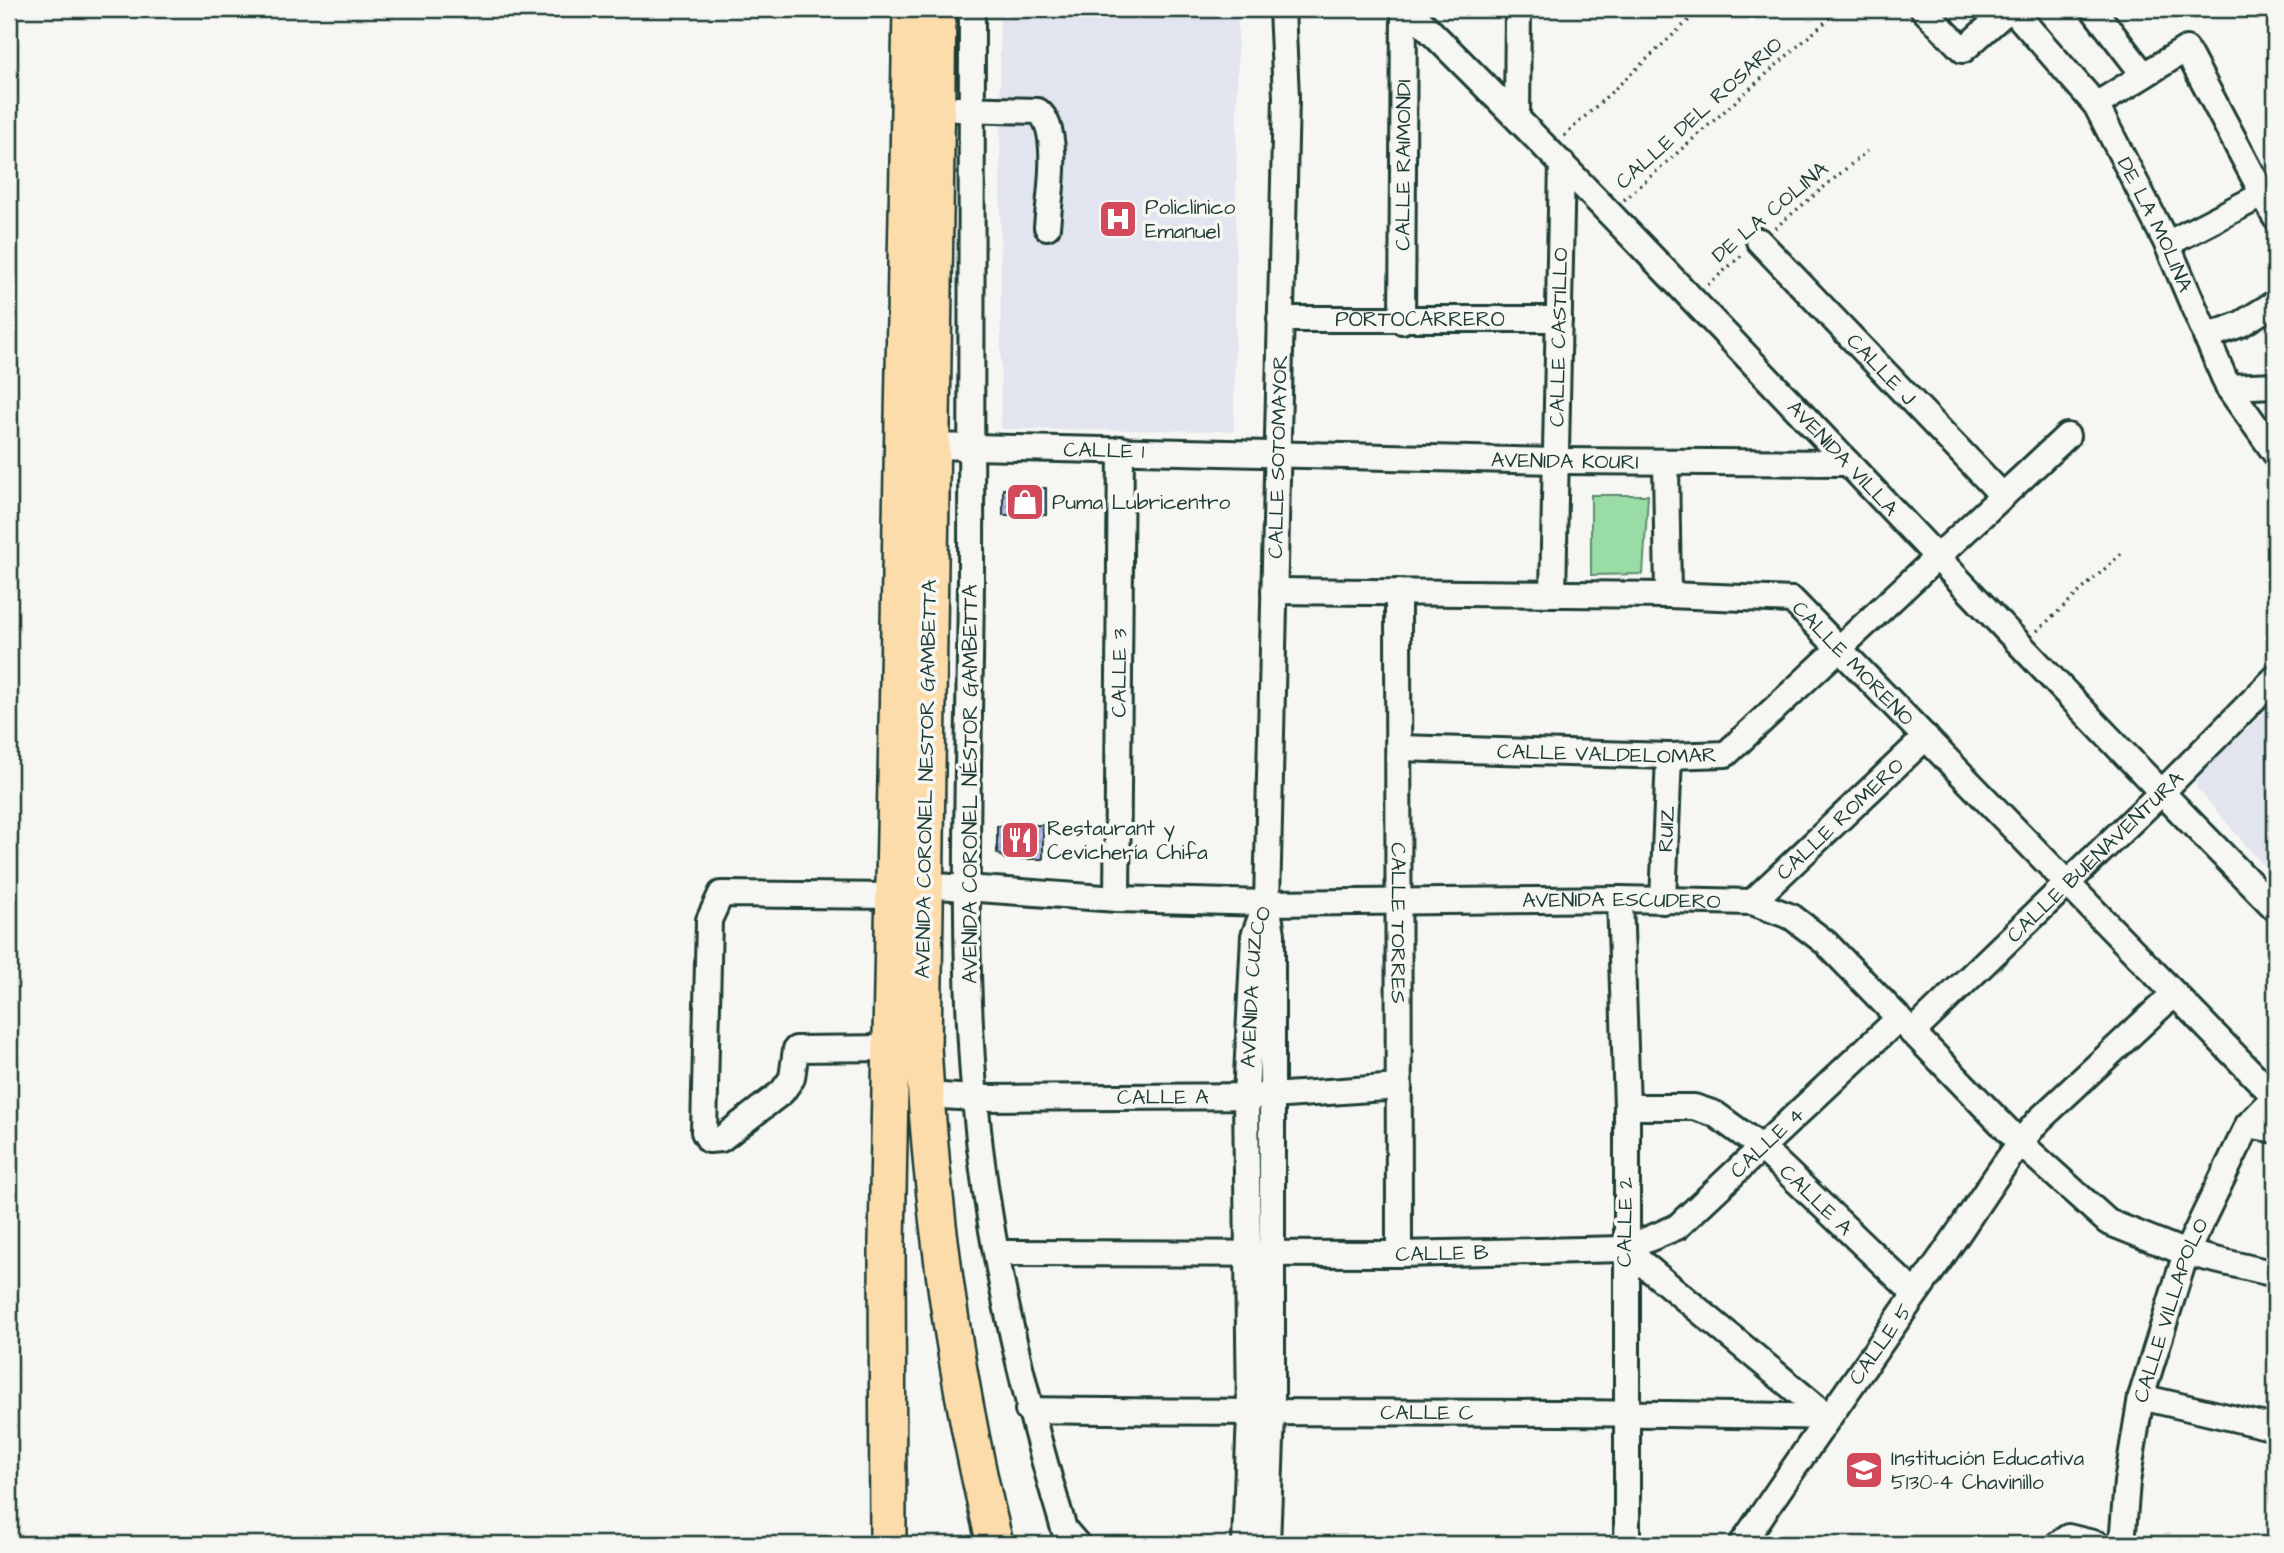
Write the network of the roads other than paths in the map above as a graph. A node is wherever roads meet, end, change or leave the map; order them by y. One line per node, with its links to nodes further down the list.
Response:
1 (911, 9): 51 (highway, AVENIDA CORONEL NESTOR GAMBETTA)
2 (938, 9): 12 (highway, AVENIDA CORONEL NESTOR GAMBETTA)
3 (972, 9): 13 (street, AVENIDA CORONEL NÉSTOR GAMBETTA)
4 (1282, 9): 22 (street, CALLE SOTOMAYOR)
5 (1406, 9): 14 (street, AVENIDA VILLA); 24 (street, CALLE RAIMONDI)
6 (1518, 9): 14 (street)
7 (1923, 9): 8 (street)
8 (2010, 9): 11 (street, DE LA MOLINA)
9 (2093, 9): 10 (street)
10 (2144, 75): 11 (street); 16 (street)
11 (2096, 105): 20 (street, DE LA MOLINA)
12 (936, 108): 13 (street); 30 (highway, AVENIDA CORONEL NESTOR GAMBETTA)
13 (972, 108): 18 (street); 29 (street, AVENIDA CORONEL NÉSTOR GAMBETTA)
14 (1517, 117): 15 (street, AVENIDA VILLA)
15 (1556, 156): 23 (street, CALLE CASTILLO); 36 (street, AVENIDA VILLA)
16 (2262, 195): 17 (street); 20 (street)
17 (2275, 217)
18 (1047, 227)
19 (1759, 241): 37 (street, CALLE J)
20 (2167, 244): 25 (street, DE LA MOLINA)
21 (2275, 303): 25 (street)
22 (1280, 319): 24 (street, PORTOCARRERO); 33 (street, CALLE SOTOMAYOR)
23 (1559, 319): 24 (street, PORTOCARRERO); 34 (street, CALLE CASTILLO)
24 (1402, 321)
25 (2206, 337): 27 (street, DE LA MOLINA)
26 (2275, 386): 27 (street)
27 (2228, 387): 32 (street, DE LA MOLINA)
28 (2067, 436): 37 (street, CALLE VALDELOMAR)
29 (973, 445): 30 (street, CALLE 1); 31 (street, CALLE 1); 50 (street, AVENIDA CORONEL NÉSTOR GAMBETTA)
30 (931, 446): 51 (highway, AVENIDA CORONEL NESTOR GAMBETTA)
31 (1121, 449): 33 (street, CALLE 1); 52 (street, CALLE 3)
32 (2275, 453)
33 (1279, 455): 34 (street, AVENIDA KOURI); 39 (street, CALLE SOTOMAYOR)
34 (1556, 461): 35 (street, AVENIDA KOURI); 41 (street, CALLE CASTILLO)
35 (1666, 463): 36 (street, AVENIDA KOURI); 42 (street)
36 (1849, 463): 38 (street, AVENIDA VILLA)
37 (2003, 496): 38 (street, CALLE VALDELOMAR)
38 (1938, 558): 43 (street, CALLE VALDELOMAR); 48 (street, AVENIDA VILLA)
39 (1274, 591): 40 (street, CALLE MORENO); 56 (street, CALLE SOTOMAYOR)
40 (1398, 592): 41 (street, CALLE MORENO); 46 (street, CALLE TORRES)
41 (1553, 594): 42 (street, CALLE MORENO)
42 (1668, 595): 43 (street, CALLE MORENO)
43 (1840, 648): 45 (street, CALLE MORENO); 47 (street, CALLE VALDELOMAR)
44 (2275, 678): 48 (street, CALLE BUENAVENTURA)
45 (1926, 737): 49 (street, CALLE MORENO); 55 (street, CALLE ROMERO)
46 (1399, 748): 47 (street, CALLE VALDELOMAR); 57 (street, CALLE TORRES)
47 (1669, 756): 54 (street, RUIZ)
48 (2161, 793): 49 (street, CALLE BUENAVENTURA); 58 (street, AVENIDA VILLA)
49 (2068, 884): 59 (street, CALLE MORENO); 60 (street, CALLE BUENAVENTURA)
50 (968, 889): 51 (street, AVENIDA ESCUDERO); 52 (street, AVENIDA ESCUDERO); 66 (street, AVENIDA CORONEL NÉSTOR GAMBETTA)
51 (909, 891): 61 (highway, AVENIDA CORONEL NESTOR GAMBETTA); 61 (street, AVENIDA ESCUDERO); 63 (highway, AVENIDA CORONEL NESTOR GAMBETTA)
52 (1118, 899): 56 (street, AVENIDA ESCUDERO)
53 (1620, 900): 54 (street, AVENIDA ESCUDERO); 57 (street, AVENIDA ESCUDERO); 67 (street, CALLE 2)
54 (1663, 901): 55 (street, AVENIDA ESCUDERO)
55 (1752, 902): 60 (street, AVENIDA ESCUDERO)
56 (1267, 903): 57 (street, AVENIDA ESCUDERO); 64 (street, AVENIDA CUZCO)
57 (1397, 904): 62 (street, CALLE TORRES)
58 (2275, 908)
59 (2174, 995): 65 (street, CALLE MORENO); 70 (street, CALLE 5)
60 (1905, 1026): 70 (street, AVENIDA ESCUDERO); 71 (street, CALLE 4)
61 (891, 1048): 85 (highway, AVENIDA CORONEL NESTOR GAMBETTA)
62 (1399, 1087): 64 (street, CALLE A); 76 (street, CALLE TORRES)
63 (925, 1095): 66 (street, CALLE A); 86 (highway, AVENIDA CORONEL NESTOR GAMBETTA)
64 (1259, 1096): 66 (street, CALLE A); 75 (street, AVENIDA CUZCO)
65 (2275, 1097): 68 (street, CALLE VILLAPOLO)
66 (975, 1098): 73 (street, AVENIDA CORONEL NÉSTOR GAMBETTA)
67 (1627, 1107): 71 (street, CALLE A); 72 (street, CALLE 2)
68 (2248, 1125): 69 (street); 74 (street, CALLE VILLAPOLO)
69 (2275, 1130)
70 (2019, 1142): 74 (street, AVENIDA ESCUDERO); 78 (street, CALLE 5)
71 (1762, 1148): 72 (street, CALLE 4); 78 (street, CALLE A)
72 (1625, 1249): 76 (street, CALLE B); 81 (street, CALLE 2); 83 (street)
73 (998, 1253): 75 (street, CALLE B); 80 (street, AVENIDA CORONEL NÉSTOR GAMBETTA)
74 (2186, 1253): 77 (street, AVENIDA ESCUDERO); 79 (street, CALLE VILLAPOLO)
75 (1260, 1254): 76 (street, CALLE B); 82 (street, AVENIDA CUZCO)
76 (1399, 1254)
77 (2275, 1275)
78 (1916, 1294): 83 (street, CALLE 5)
79 (2141, 1397): 84 (street); 94 (street, CALLE VILLAPOLO)
80 (1028, 1410): 82 (street, CALLE C); 87 (street, AVENIDA CORONEL NÉSTOR GAMBETTA)
81 (1627, 1412): 82 (street, CALLE C); 83 (street, CALLE C); 90 (street, CALLE 2)
82 (1261, 1414): 88 (street, AVENIDA CUZCO); 89 (street, AVENIDA CUZCO)
83 (1828, 1417): 91 (street, CALLE 5)
84 (2275, 1428)
85 (888, 1544)
86 (995, 1544)
87 (1077, 1544)
88 (1245, 1544)
89 (1268, 1544)
90 (1627, 1544)
91 (1742, 1544)
92 (2058, 1544): 93 (street)
93 (2097, 1544)
94 (2122, 1544)

